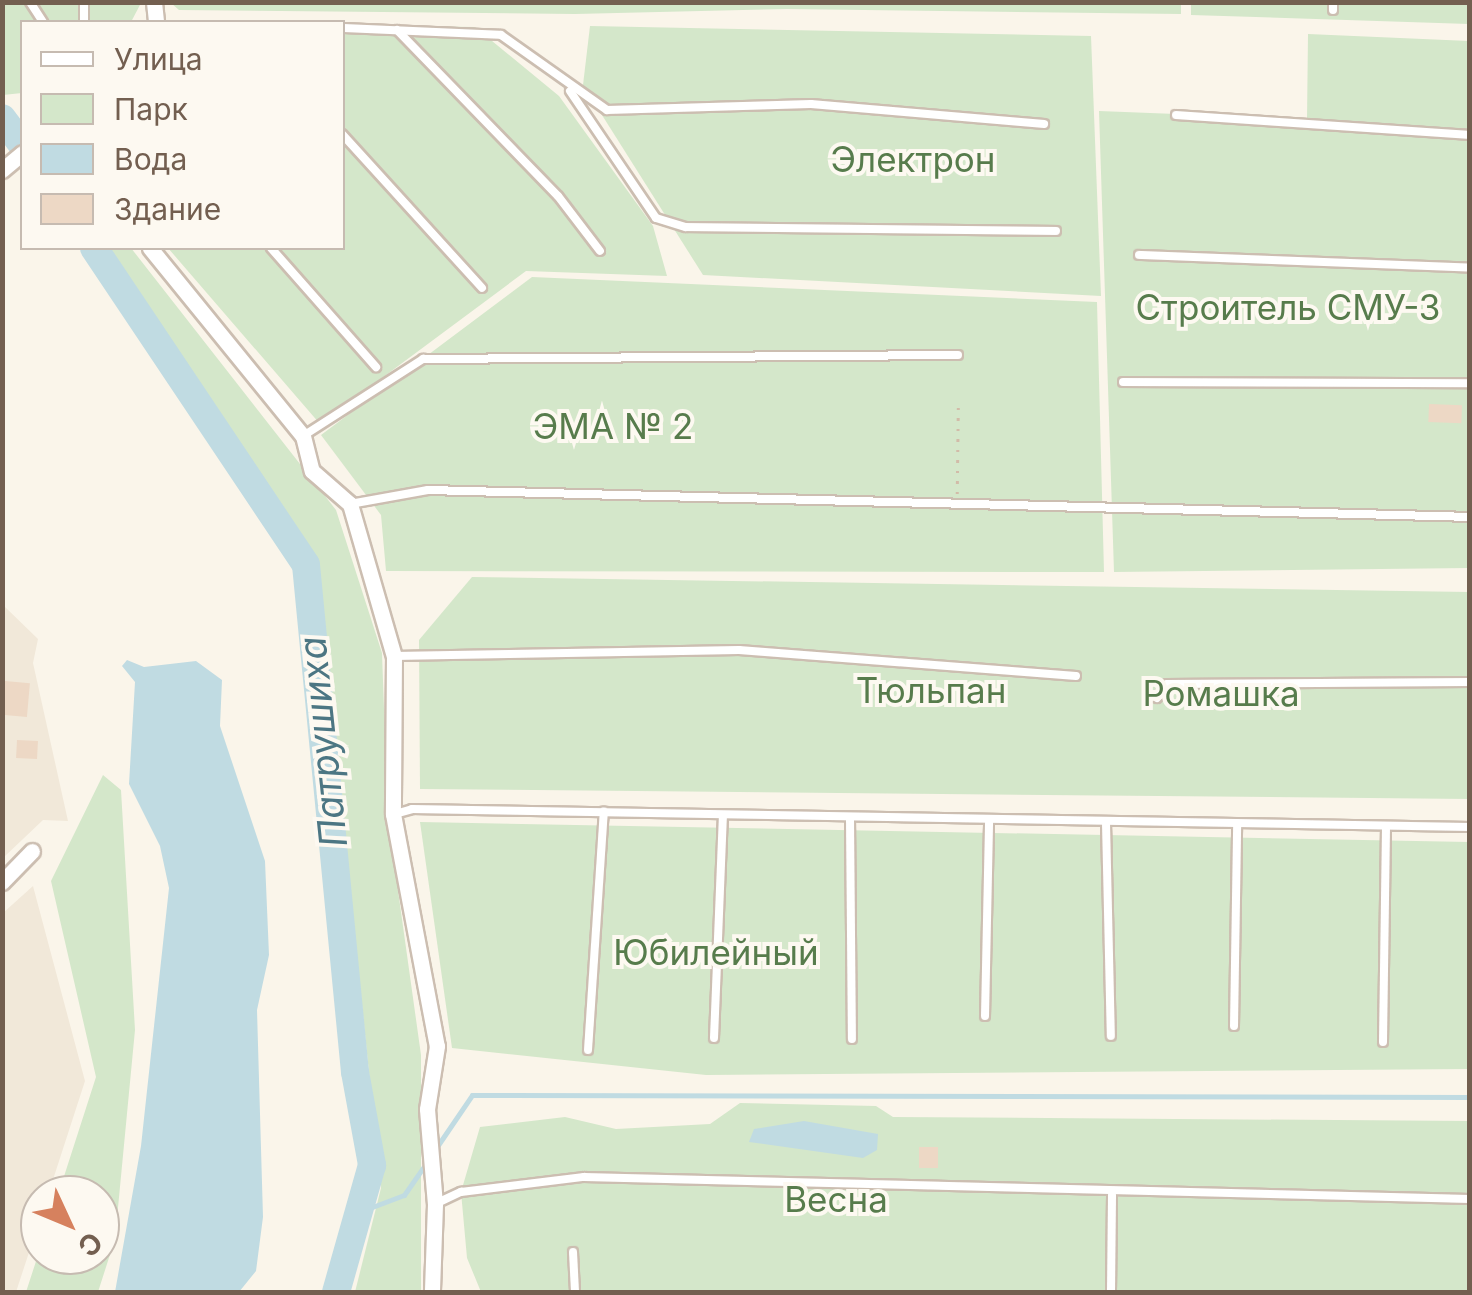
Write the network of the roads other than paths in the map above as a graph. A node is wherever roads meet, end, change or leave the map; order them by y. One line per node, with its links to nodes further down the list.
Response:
1 (345, 28): 2 (lane)
2 (398, 30): 3 (lane); 11 (lane)
3 (568, 88): 5 (lane); 8 (lane)
4 (1176, 116): 6 (lane)
5 (1044, 124)
6 (1470, 135)
7 (345, 137): 14 (lane)
8 (1056, 231)
9 (152, 250): 19 (street)
10 (273, 250): 16 (lane)
11 (600, 250)
12 (1139, 255): 13 (lane)
13 (1470, 268)
14 (482, 288)
15 (958, 355): 19 (lane)
16 (376, 367)
17 (1123, 382): 18 (lane)
18 (1470, 383)
19 (303, 436): 20 (street)
20 (350, 504): 21 (lane); 22 (street)
21 (1470, 517)
22 (394, 656): 23 (lane); 27 (street)
23 (1076, 676)
24 (1470, 682): 25 (lane)
25 (1158, 698)
26 (604, 812): 27 (lane); 28 (lane); 43 (lane)
27 (393, 814): 46 (street)
28 (723, 817): 29 (lane); 40 (lane)
29 (850, 819): 30 (lane); 41 (lane)
30 (988, 822): 31 (lane); 37 (lane)
31 (1106, 822): 32 (lane); 39 (lane)
32 (1237, 826): 34 (lane); 38 (lane)
33 (1470, 827): 34 (lane)
34 (1386, 828): 42 (lane)
35 (32, 852): 36 (street)
36 (2, 882)
37 (985, 1016)
38 (1234, 1026)
39 (1111, 1036)
40 (714, 1038)
41 (852, 1038)
42 (1383, 1042)
43 (588, 1050)
44 (1112, 1195): 45 (lane); 46 (lane); 50 (lane)
45 (1470, 1199)
46 (436, 1204): 48 (street)
47 (573, 1252): 49 (lane)
48 (432, 1292)
49 (574, 1292)
50 (1111, 1292)

